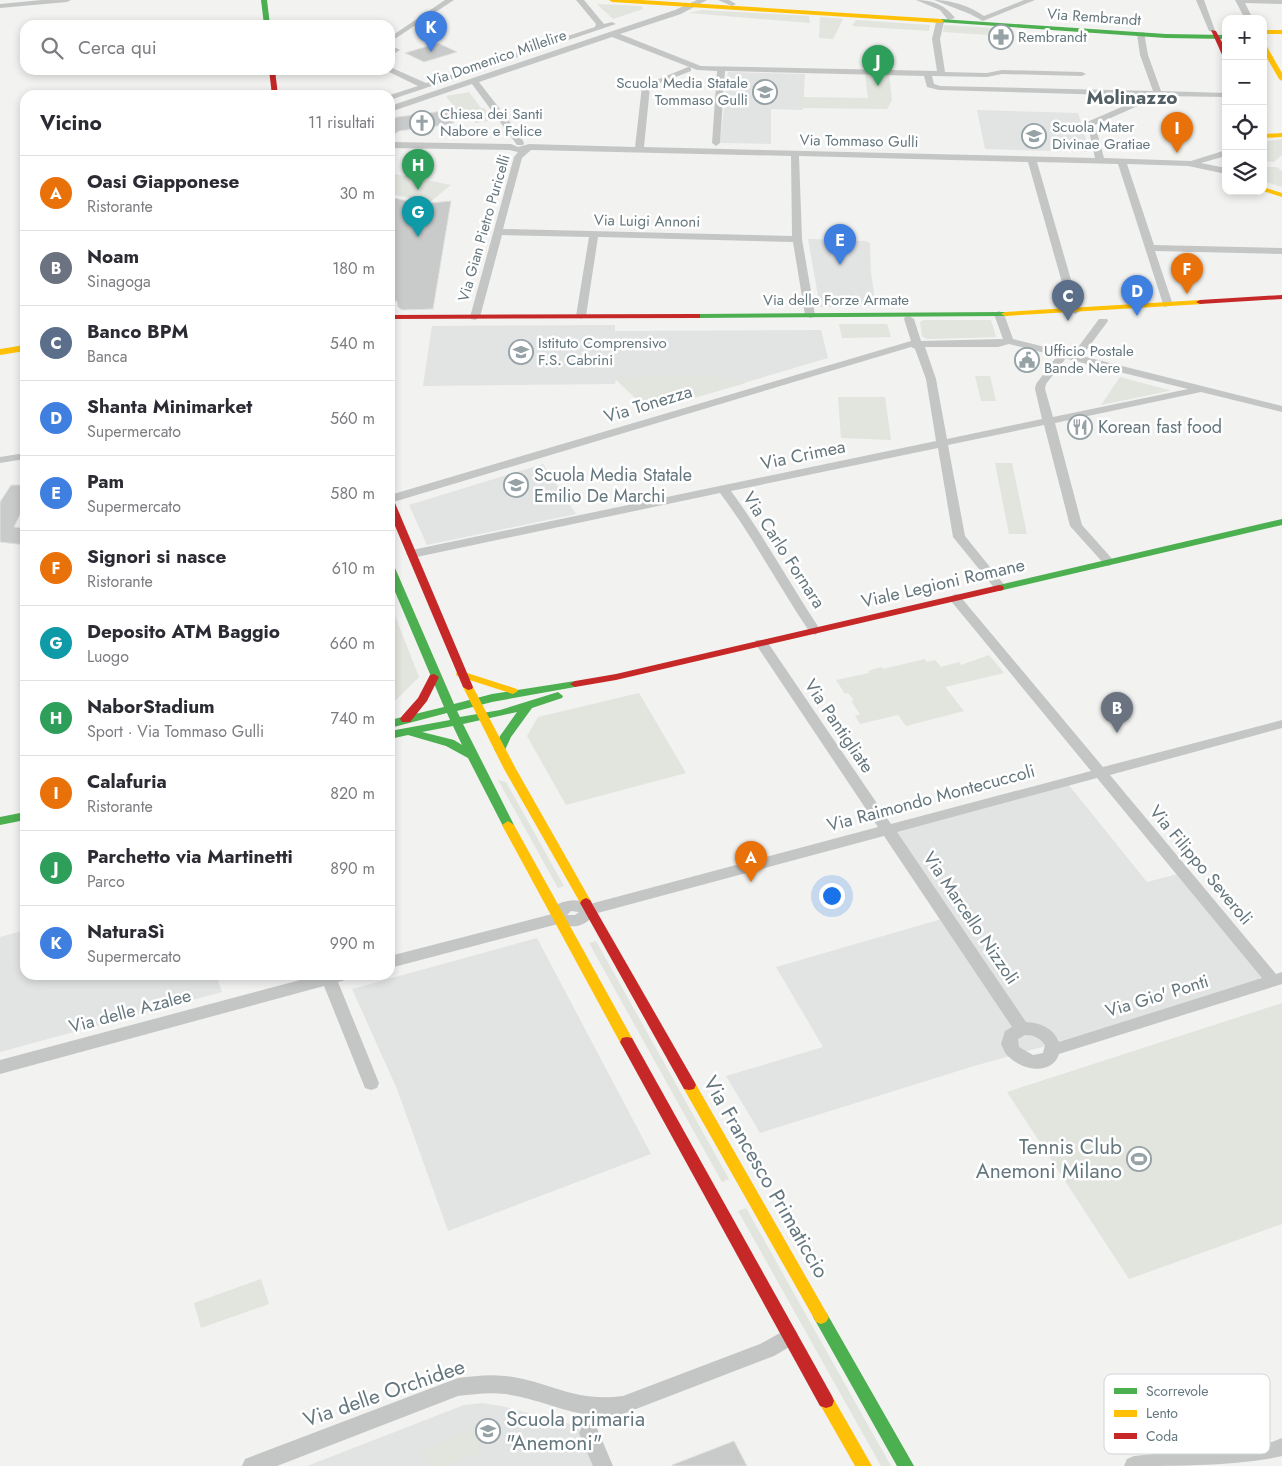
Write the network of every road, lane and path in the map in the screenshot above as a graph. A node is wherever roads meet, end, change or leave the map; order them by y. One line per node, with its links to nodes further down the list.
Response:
1 (67, 0): 17 (street)
2 (264, 0): 22 (street)
3 (450, 0): 30 (street)
4 (580, 0): 24 (street)
5 (612, 0): 15 (street)
6 (920, 0): 19 (street)
7 (938, 0): 16 (street)
8 (1031, 0): 21 (street)
9 (1200, 0): 29 (street)
10 (1240, 0): 13 (street); 20 (street)
11 (692, 2): 12 (street, Via Rembrandt); 14 (street); 15 (street); 19 (street, Via Rembrandt); 27 (street, Via Domenico Millelire)
12 (727, 2): 19 (street, Via Rembrandt)
13 (1282, 2)
14 (656, 5): 15 (street)
15 (671, 5)
16 (953, 5): 18 (street); 19 (street)
17 (0, 6)
18 (972, 12): 19 (street); 21 (street)
19 (945, 15): 21 (street, Via Rembrandt); 28 (street, Via Rembrandt); 38 (street)
20 (1247, 15)
21 (983, 19): 29 (street, Via Rembrandt)
22 (266, 20)
23 (617, 22): 24 (street, Via Domenico Millelire)
24 (599, 28): 43 (street, Via Domenico Millelire)
25 (1267, 32): 26 (street)
26 (1282, 32)
27 (612, 34): 34 (street); 42 (street, Via Domenico Millelire)
28 (1141, 34): 29 (street, Via Rembrandt); 45 (street)
29 (1220, 34)
30 (395, 37)
31 (1267, 38): 32 (street)
32 (1282, 38)
33 (1267, 52): 41 (street)
34 (721, 68): 37 (street); 51 (street)
35 (688, 69): 54 (street)
36 (395, 71): 43 (street)
37 (927, 73): 38 (street); 45 (street)
38 (941, 74): 39 (street)
39 (1082, 74)
40 (273, 75): 44 (street)
41 (1282, 79)
42 (474, 81): 48 (street, Via Domenico Millelire); 53 (street)
43 (425, 86): 47 (street, Via Domenico Millelire)
44 (274, 90)
45 (1158, 93): 46 (street); 58 (street)
46 (1222, 95)
47 (395, 96)
48 (395, 107)
49 (1282, 135): 50 (street)
50 (1267, 136)
51 (716, 143)
52 (395, 145): 53 (street, Via Tommaso Gulli)
53 (521, 146): 54 (street, Via Tommaso Gulli); 64 (street, Via Gian Pietro Puricelli)
54 (639, 149): 55 (street, Via Tommaso Gulli)
55 (795, 154): 57 (street, Via Tommaso Gulli); 66 (street)
56 (1222, 154): 60 (street, Via Tommaso Gulli)
57 (1031, 158): 58 (street, Via Tommaso Gulli); 71 (street)
58 (1100, 161): 59 (street, Via Tommaso Gulli)
59 (1122, 162): 60 (street, Via Tommaso Gulli); 67 (street)
60 (1188, 163): 61 (street, Via Tommaso Gulli)
61 (1222, 170)
62 (1267, 190): 63 (street)
63 (1282, 194)
64 (497, 232): 65 (street, Via Luigi Annoni); 76 (street, Via Gian Pietro Puricelli)
65 (594, 234): 66 (street, Via Luigi Annoni); 74 (street)
66 (798, 239): 73 (street)
67 (1151, 248): 68 (street); 70 (street)
68 (1282, 251)
69 (1282, 297): 70 (street, Via delle Forze Armate)
70 (1168, 305): 71 (street, Via delle Forze Armate)
71 (1075, 312): 72 (street, Via delle Forze Armate)
72 (999, 314): 73 (street, Via delle Forze Armate); 79 (street)
73 (810, 315): 74 (street, Via delle Forze Armate)
74 (581, 316): 76 (street, Via delle Forze Armate)
75 (395, 317): 76 (street, Via delle Forze Armate)
76 (475, 317)
77 (909, 319): 80 (street)
78 (1103, 321): 84 (street)
79 (1009, 341): 80 (street, Via Tonezza); 83 (street)
80 (916, 345): 88 (street); 92 (street, Via Tonezza)
81 (20, 349): 82 (street)
82 (0, 352)
83 (1063, 355): 84 (street); 87 (street)
84 (1075, 358): 85 (street)
85 (1200, 389): 86 (street); 87 (street, Via Crimea)
86 (1282, 409)
87 (1049, 422): 88 (street, Via Crimea); 96 (street)
88 (944, 444): 91 (street, Via Crimea); 98 (street)
89 (20, 457): 90 (street)
90 (0, 460)
91 (724, 490): 95 (street, Via Crimea); 100 (street, Via Carlo Fornara)
92 (395, 499)
93 (1282, 522): 96 (street, Viale Legioni Romane)
94 (395, 524): 95 (street)
95 (412, 554): 102 (street)
96 (1109, 562): 98 (street, Viale Legioni Romane)
97 (395, 580): 103 (street)
98 (1000, 587): 99 (street, Viale Legioni Romane)
99 (955, 598): 100 (street, Viale Legioni Romane); 120 (street, Via Filippo Severoli)
100 (815, 630): 101 (street, Viale Legioni Romane)
101 (761, 643): 106 (street, Viale Legioni Romane); 123 (street, Via Pantigliate)
102 (449, 647): 103 (street); 104 (street)
103 (423, 649): 105 (street)
104 (461, 674): 107 (street); 108 (street)
105 (434, 677): 110 (street); 112 (street)
106 (612, 678): 107 (street, Viale Legioni Romane); 109 (street, Viale Legioni Romane)
107 (520, 692): 108 (street, Viale Legioni Romane)
108 (475, 702): 110 (street, Viale Legioni Romane); 111 (street)
109 (527, 706): 111 (street, Viale Legioni Romane); 118 (street)
110 (449, 708): 112 (street, Viale Legioni Romane); 114 (street)
111 (483, 716): 114 (street, Viale Legioni Romane); 118 (street)
112 (406, 719): 113 (street, Viale Legioni Romane)
113 (395, 722)
114 (455, 723): 116 (street, Viale Legioni Romane); 119 (street)
115 (1282, 724): 120 (street, Via Raimondo Montecuccoli)
116 (410, 733): 117 (street, Viale Legioni Romane); 119 (street)
117 (395, 734)
118 (500, 749): 124 (street, Via Francesco Primaticcio)
119 (471, 755): 125 (street)
120 (1099, 772): 123 (street, Via Raimondo Montecuccoli); 129 (street, Via Filippo Severoli)
121 (20, 817): 122 (street)
122 (0, 821)
123 (887, 829): 124 (street, Via Raimondo Montecuccoli); 130 (street, Via Marcello Nizzoli)
124 (589, 910): 125 (street); 142 (street, Via Francesco Primaticcio)
125 (558, 918): 126 (street); 134 (street)
126 (395, 961)
127 (318, 980): 132 (street, Via delle Azalee)
128 (334, 980): 133 (street, Via delle Azalee)
129 (1278, 980): 131 (street, Via Gio' Ponti)
130 (1022, 1029): 131 (street); 131 (street, Via Gio' Ponti)
131 (1053, 1050)
132 (0, 1067)
133 (371, 1083)
134 (789, 1337): 139 (street, Via delle Orchidee); 141 (street)
135 (589, 1434): 140 (street)
136 (1282, 1446): 137 (street)
137 (1270, 1450)
138 (1238, 1454): 143 (street)
139 (252, 1466)
140 (603, 1466)
141 (864, 1466)
142 (906, 1466)
143 (1134, 1466)

